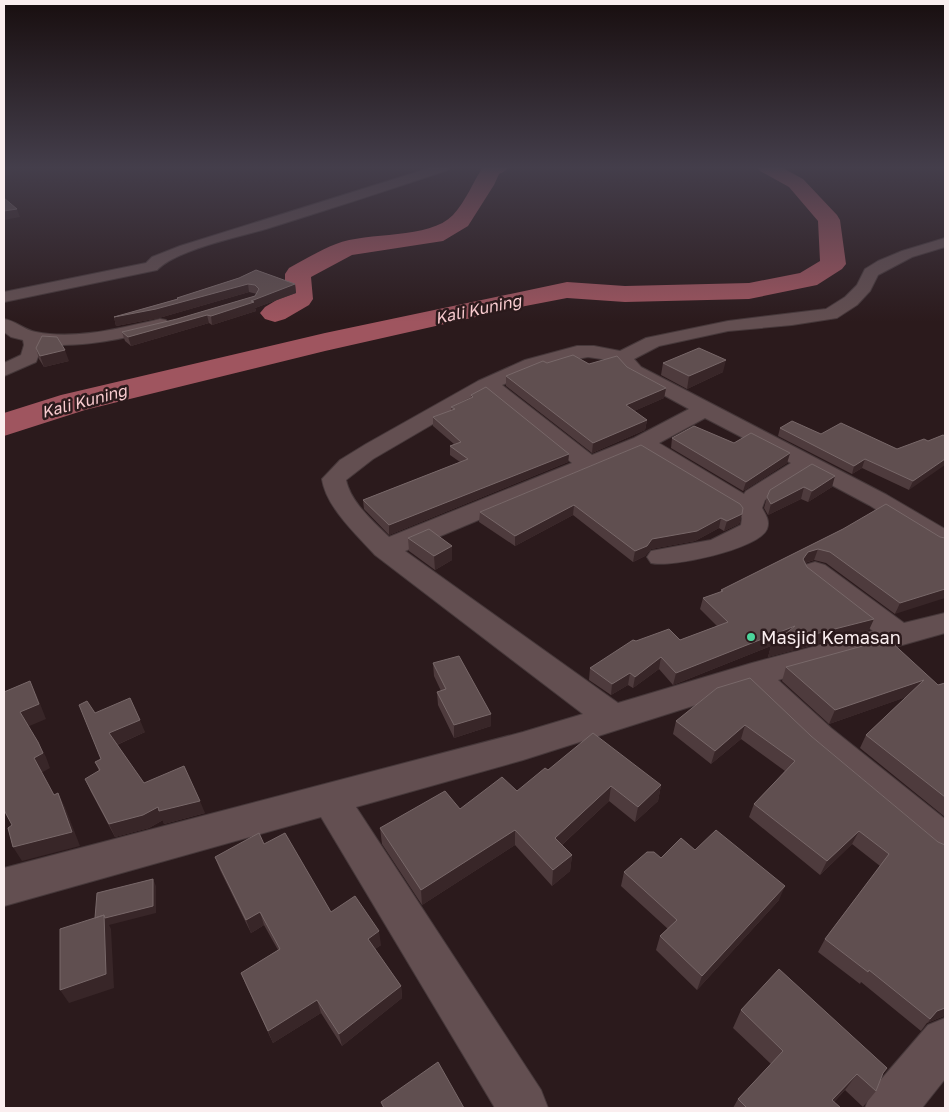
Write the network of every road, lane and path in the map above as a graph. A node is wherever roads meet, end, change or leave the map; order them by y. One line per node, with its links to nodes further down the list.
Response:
1 (283, 219): 3 (street)
2 (945, 242): 7 (street)
3 (4, 298)
4 (173, 321): 6 (street)
5 (4, 324): 6 (street)
6 (32, 337): 8 (street)
7 (622, 357): 9 (street); 10 (street)
8 (4, 370)
9 (489, 385): 13 (street); 16 (street)
10 (705, 409): 11 (street); 12 (street)
11 (642, 443): 13 (street); 14 (street)
12 (808, 463): 14 (street); 15 (street)
13 (589, 465): 16 (street)
14 (750, 508): 17 (street)
15 (945, 540)
16 (385, 549): 22 (street)
17 (661, 557)
18 (815, 571): 20 (street)
19 (945, 623): 20 (street)
20 (900, 636): 21 (street)
21 (752, 675): 22 (street); 24 (street)
22 (614, 719): 23 (street)
23 (330, 799): 25 (street); 27 (street)
24 (945, 842)
25 (4, 888)
26 (945, 1042): 28 (street)
27 (523, 1108)
28 (890, 1108)

